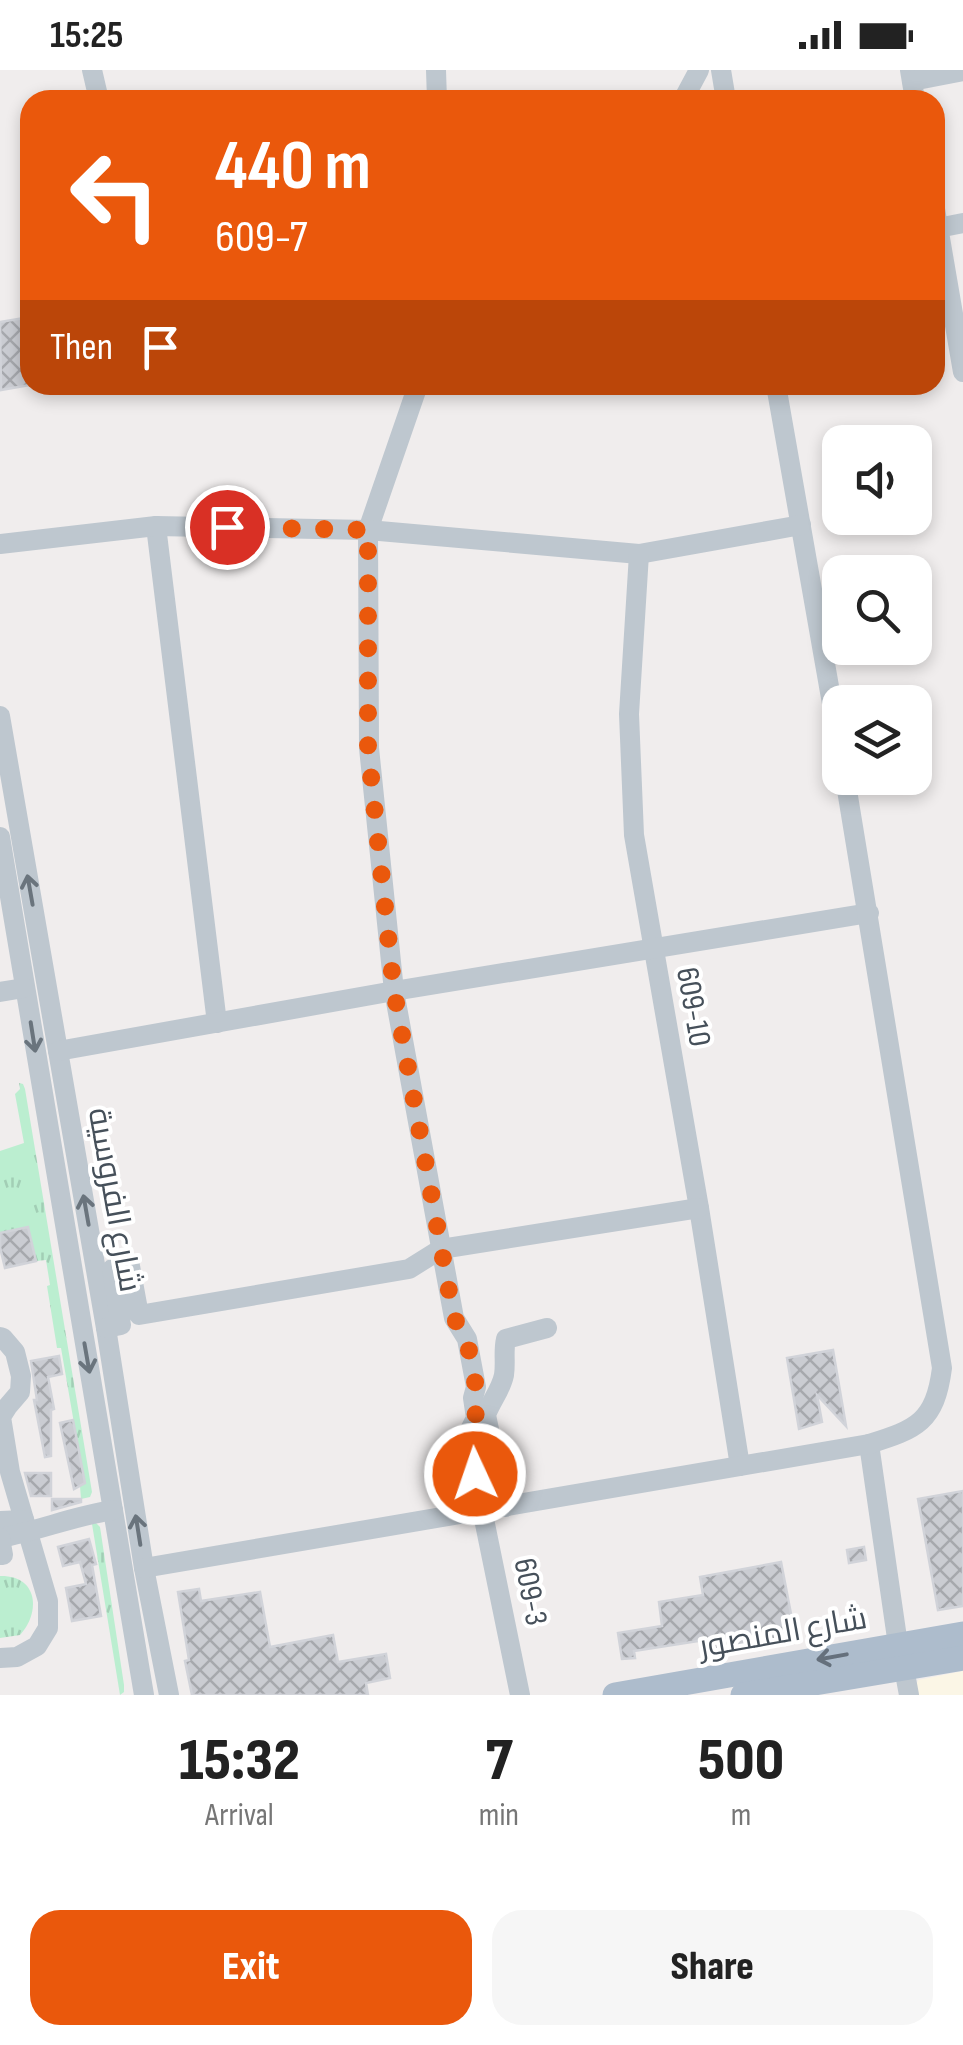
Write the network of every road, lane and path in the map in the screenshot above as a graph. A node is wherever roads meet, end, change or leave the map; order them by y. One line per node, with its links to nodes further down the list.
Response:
1 (963, 71): 2 (street)
2 (912, 84)
3 (945, 265): 4 (street)
4 (963, 372)
5 (415, 395): 9 (street, 609-3)
6 (778, 395): 7 (street)
7 (801, 525): 11 (street); 12 (street)
8 (156, 526): 9 (street); 10 (street); 22 (street)
9 (368, 530): 11 (street); 20 (street, 609-3)
10 (0, 544)
11 (639, 554): 18 (street, 609-10)
12 (829, 685)
13 (0, 716): 14 (street, شارع الفروسية)
14 (4, 772): 23 (street, شارع الفروسية, one-way to 14)
15 (848, 795): 17 (street)
16 (0, 837): 19 (street, شارع الفروسية)
17 (869, 913): 18 (street); 29 (street)
18 (652, 948): 20 (street); 24 (street, 609-10)
19 (24, 988): 21 (street); 32 (street, شارع الفروسية, one-way to 32)
20 (394, 991): 22 (street); 25 (street, 609-3)
21 (0, 992)
22 (217, 1023): 23 (street)
23 (58, 1050): 26 (street, شارع الفروسية, one-way to 23)
24 (699, 1208): 25 (street); 30 (street, 609-10)
25 (441, 1249): 26 (street); 33 (street, 609-3)
26 (106, 1328): 38 (street, شارع الفروسية, one-way to 26)
27 (547, 1328): 31 (street)
28 (0, 1337): 35 (street)
29 (869, 1444): 30 (street); 40 (street)
30 (740, 1466): 31 (street)
31 (504, 1507): 33 (street)
32 (113, 1510): 35 (street); 43 (street, شارع الفروسية)
33 (483, 1511): 38 (street); 45 (street, 609-3)
34 (0, 1521): 35 (street)
35 (27, 1526): 36 (street); 41 (street)
36 (0, 1538): 37 (street)
37 (0, 1555)
38 (144, 1568): 44 (street, شارع الفروسية)
39 (963, 1634): 40 (main road, شارع المنصور)
40 (901, 1656): 42 (main road, شارع المنصور); 46 (main road, شارع المنصور, one-way to 46); 47 (main road, شارع المنصور); 48 (street)
41 (0, 1658)
42 (963, 1658)
43 (144, 1695)
44 (169, 1695)
45 (520, 1695)
46 (615, 1695)
47 (744, 1695)
48 (908, 1695)

